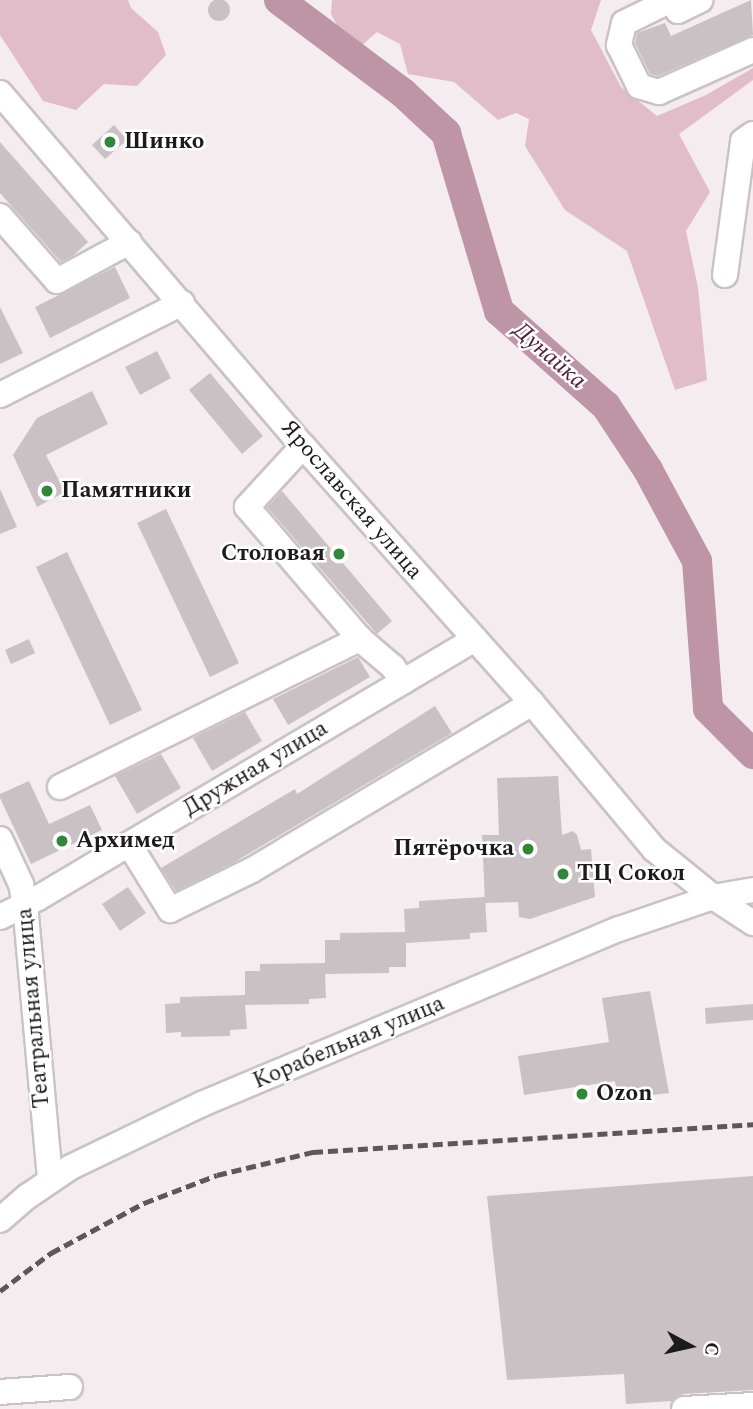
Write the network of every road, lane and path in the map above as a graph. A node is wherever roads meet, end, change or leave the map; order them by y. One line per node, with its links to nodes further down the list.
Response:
1 (672, 0): 2 (street); 3 (street)
2 (701, 0)
3 (753, 50)
4 (0, 93): 7 (street, Ярославская улица)
5 (753, 134): 8 (street)
6 (0, 216): 7 (street)
7 (129, 242): 9 (street, Ярославская улица)
8 (725, 275)
9 (182, 303): 10 (street); 11 (street, Ярославская улица)
10 (0, 395)
11 (303, 446): 12 (street); 13 (street, Ярославская улица)
12 (360, 639): 14 (street); 16 (street)
13 (475, 639): 14 (street, Дружная улица); 15 (street, Ярославская улица)
14 (403, 682): 18 (street, Дружная улица)
15 (532, 703): 18 (street); 20 (street, Ярославская улица)
16 (60, 787)
17 (0, 839): 21 (street, Театральная улица)
18 (129, 844): 21 (street, Дружная улица)
19 (753, 890): 20 (street, Корабельная улица)
20 (713, 897): 23 (street, Ярославская улица); 24 (street, Корабельная улица)
21 (25, 904): 22 (street, Дружная улица); 24 (street, Театральная улица)
22 (0, 917)
23 (753, 923)
24 (50, 1181): 25 (street, Корабельная улица)
25 (0, 1220)
26 (70, 1387): 27 (street)
27 (0, 1392)
28 (753, 1405): 29 (street)
29 (684, 1409)

